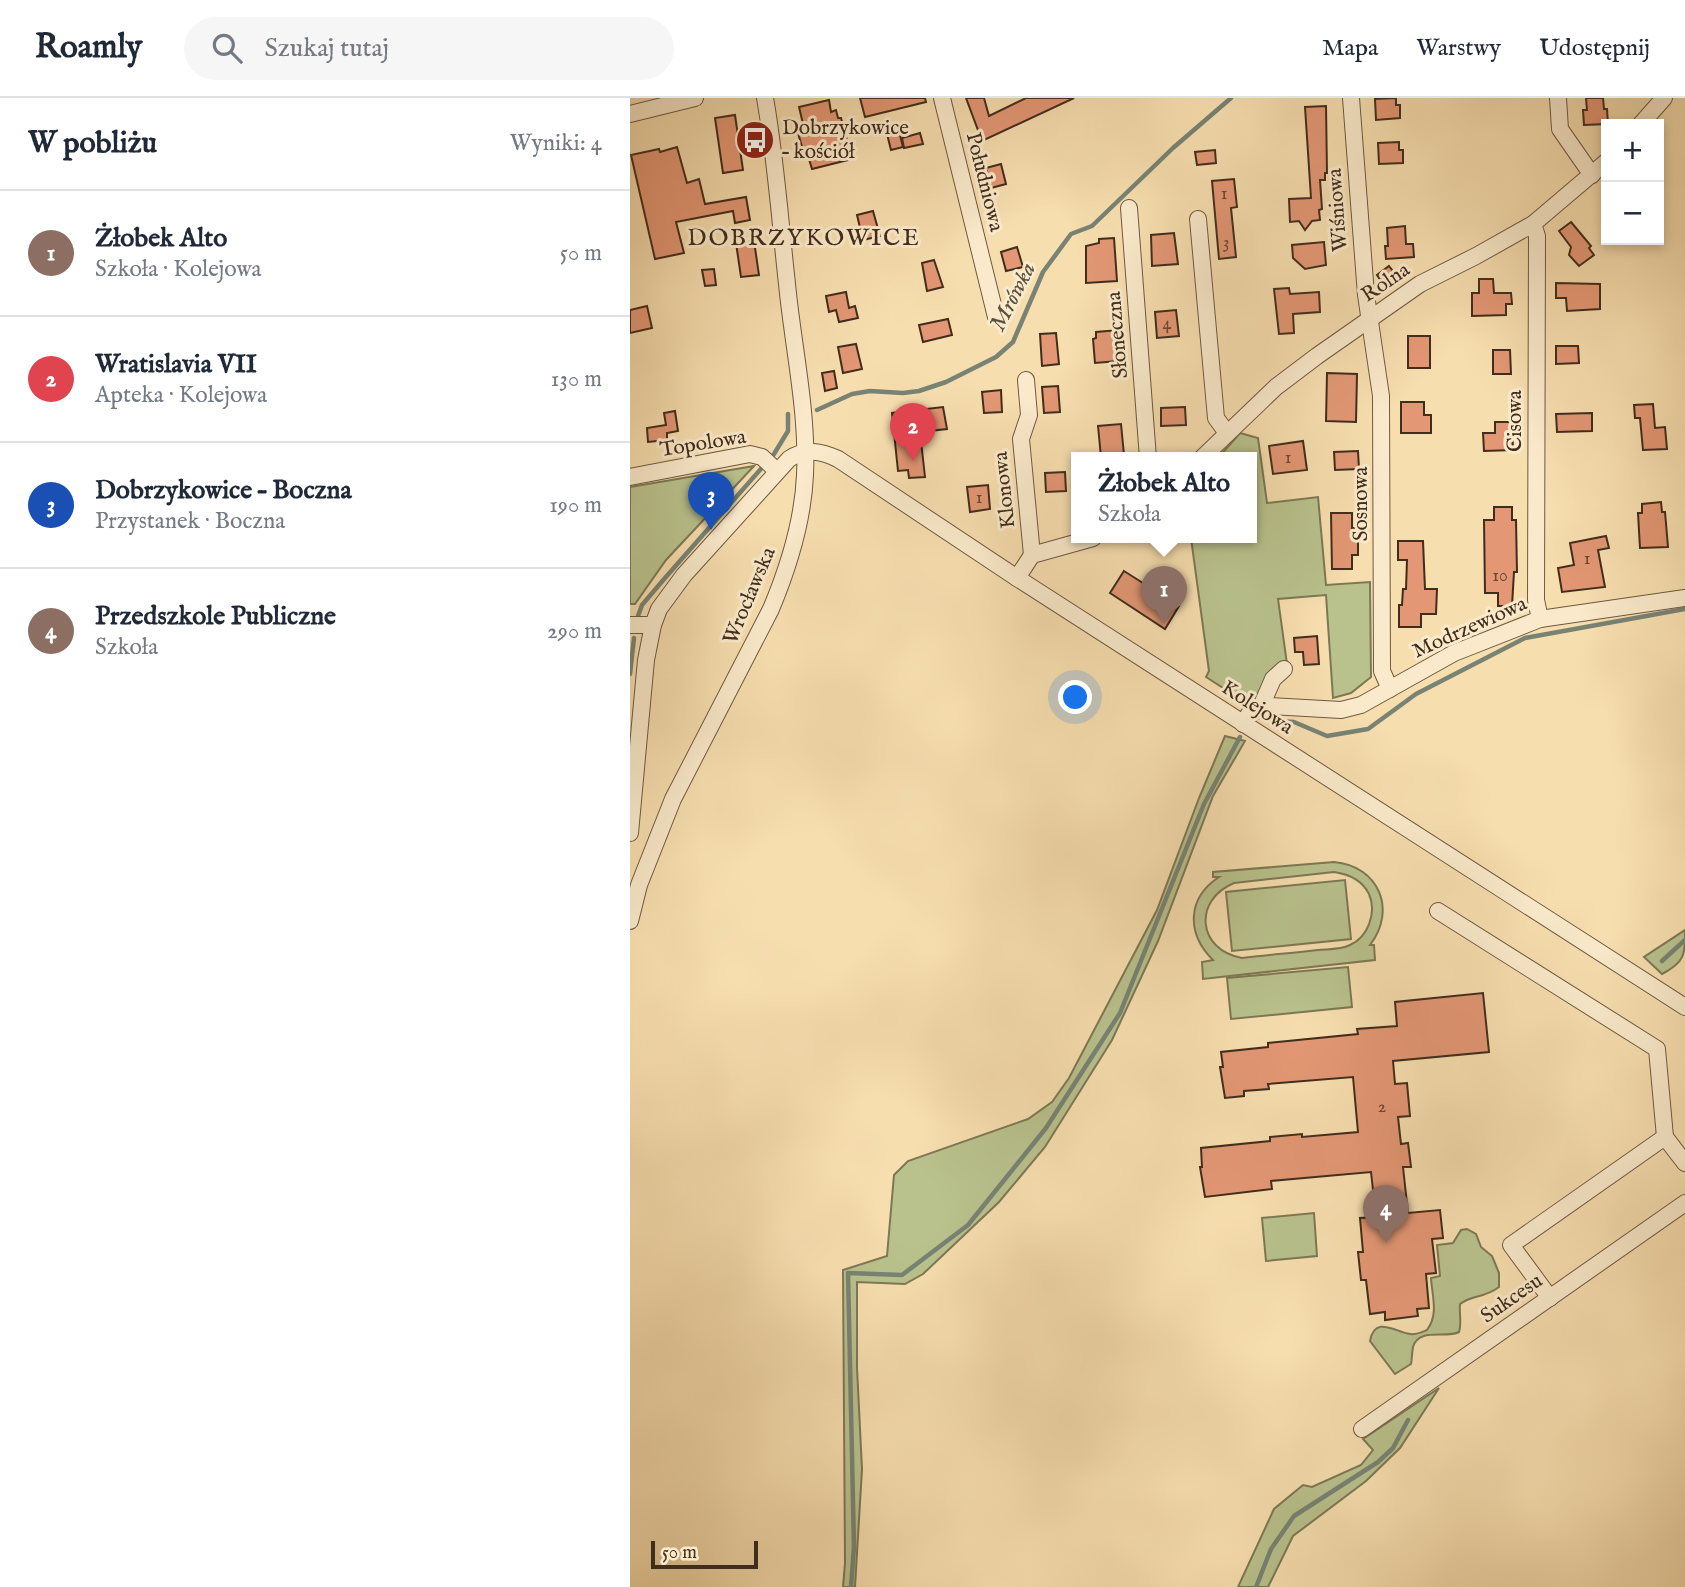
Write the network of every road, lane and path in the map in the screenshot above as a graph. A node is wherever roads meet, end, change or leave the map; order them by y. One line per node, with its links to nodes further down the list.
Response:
1 (695, 98): 7 (street)
2 (765, 98): 20 (street, Wrocławska)
3 (942, 98): 14 (street, Południowa)
4 (1351, 98): 15 (street, Wiśniowa)
5 (1558, 98): 10 (street)
6 (1664, 98): 8 (street)
7 (630, 114)
8 (1645, 119)
9 (1601, 167): 10 (street, Rolna)
10 (1592, 175): 13 (street, Rolna)
11 (1129, 208): 18 (street, Słoneczna)
12 (1198, 219): 17 (street)
13 (1533, 224): 15 (street, Rolna); 27 (street, Cisowa)
14 (996, 317)
15 (1370, 318): 17 (street, Rolna); 31 (street, Sosnowa)
16 (1026, 380): 24 (street, Klonowa)
17 (1227, 433): 19 (street, Rolna)
18 (1148, 452)
19 (1208, 452)
20 (805, 453): 21 (street); 25 (street, Kolejowa); 35 (street, Wrocławska)
21 (770, 464): 22 (street, Topolowa); 29 (street)
22 (630, 477)
23 (1075, 543): 24 (street)
24 (1032, 555): 25 (street)
25 (1017, 578): 33 (street, Kolejowa)
26 (1685, 598): 27 (street, Modrzewiowa)
27 (1540, 619): 31 (street, Modrzewiowa)
28 (630, 625): 29 (street)
29 (653, 625): 34 (street)
30 (1284, 669): 32 (street)
31 (1390, 689): 32 (street, Modrzewiowa)
32 (1260, 709): 33 (street)
33 (1243, 724): 37 (street, Kolejowa)
34 (630, 833)
35 (631, 911)
36 (1438, 911): 38 (street)
37 (1685, 1007)
38 (1665, 1137): 39 (street); 41 (street)
39 (1685, 1163)
40 (1685, 1203): 41 (street, Sukcesu)
41 (1550, 1298): 42 (street, Sukcesu)
42 (1362, 1429)

